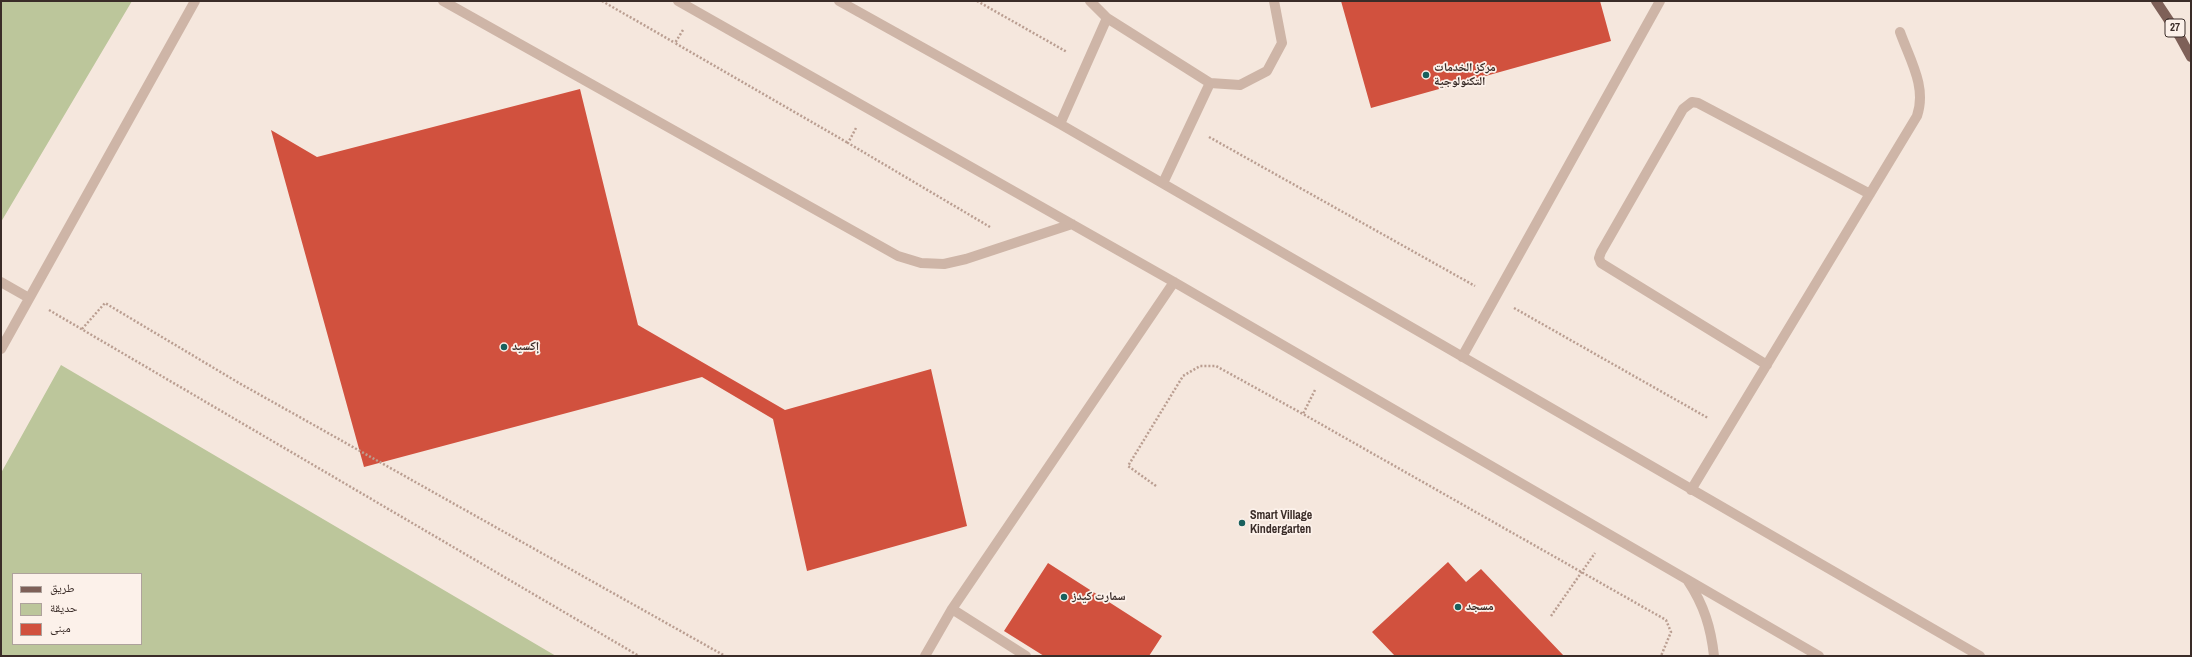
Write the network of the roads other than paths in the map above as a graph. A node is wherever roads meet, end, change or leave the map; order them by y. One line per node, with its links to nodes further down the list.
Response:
1 (195, 1): 19 (street)
2 (443, 1): 16 (street)
3 (678, 1): 16 (street)
4 (839, 1): 13 (street)
5 (1090, 1): 9 (street)
6 (1274, 1): 12 (street)
7 (1660, 1): 21 (street)
8 (2156, 1): 11 (main road, 27)
9 (1107, 18): 12 (street); 13 (street)
10 (1900, 32): 15 (street)
11 (2191, 57)
12 (1210, 83): 14 (street)
13 (1060, 124): 14 (street)
14 (1163, 183): 21 (street)
15 (1870, 194): 22 (street); 22 (street)
16 (1072, 224): 18 (street)
17 (1, 282): 19 (street)
18 (1174, 282): 24 (street); 25 (street)
19 (30, 298): 20 (street)
20 (1, 349)
21 (1462, 357): 23 (street)
22 (1767, 365): 23 (street)
23 (1691, 490): 30 (street)
24 (1687, 580): 28 (street); 29 (street)
25 (952, 609): 26 (street); 27 (street)
26 (925, 656)
27 (1026, 656)
28 (1714, 656)
29 (1819, 656)
30 (1980, 656)

